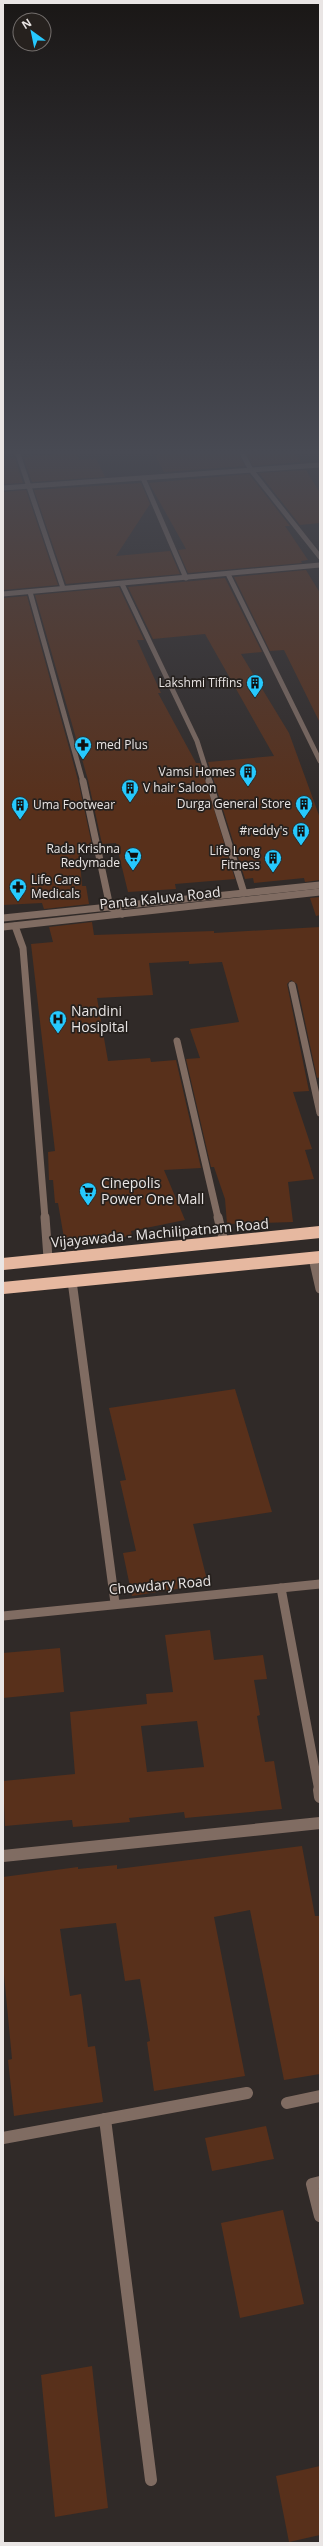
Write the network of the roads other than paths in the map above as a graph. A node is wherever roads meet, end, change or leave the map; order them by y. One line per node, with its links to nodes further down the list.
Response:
1 (57, 570): 7 (street)
2 (182, 570): 5 (street)
3 (271, 570): 4 (street)
4 (228, 574): 5 (street); 10 (street)
5 (186, 578): 6 (street)
6 (122, 584): 7 (street); 13 (street)
7 (63, 588): 8 (street)
8 (30, 592): 9 (street); 14 (street)
9 (3, 594)
10 (320, 761)
11 (320, 885): 13 (street, Panta Kaluva Road)
12 (320, 892): 15 (street, Panta Kaluva Road)
13 (244, 893): 14 (street, Panta Kaluva Road)
14 (110, 908): 15 (street); 16 (street, Panta Kaluva Road)
15 (122, 914): 17 (street, Panta Kaluva Road)
16 (3, 918)
17 (15, 926): 18 (street, Panta Kaluva Road); 24 (street)
18 (3, 927)
19 (292, 985): 21 (street)
20 (177, 1041): 23 (street)
21 (320, 1113)
22 (320, 1232): 23 (highway, Vijayawada - Machilipatnam Road)
23 (224, 1242): 24 (highway, Vijayawada - Machilipatnam Road)
24 (48, 1258): 26 (highway, Vijayawada - Machilipatnam Road)
25 (316, 1258): 27 (highway); 29 (street)
26 (3, 1264)
27 (72, 1281): 28 (highway); 32 (street)
28 (3, 1288)
29 (320, 1289)
30 (320, 1584): 31 (street, Chowdary Road)
31 (281, 1588): 32 (street, Chowdary Road); 34 (street)
32 (115, 1603): 33 (street, Chowdary Road)
33 (3, 1616)
34 (320, 1797)
35 (320, 1823): 36 (street)
36 (3, 1856)
37 (246, 2093): 40 (street)
38 (320, 2096): 39 (street)
39 (288, 2103)
40 (105, 2119): 41 (street); 44 (street)
41 (3, 2138)
42 (320, 2182): 43 (street)
43 (320, 2216)
44 (151, 2480)

